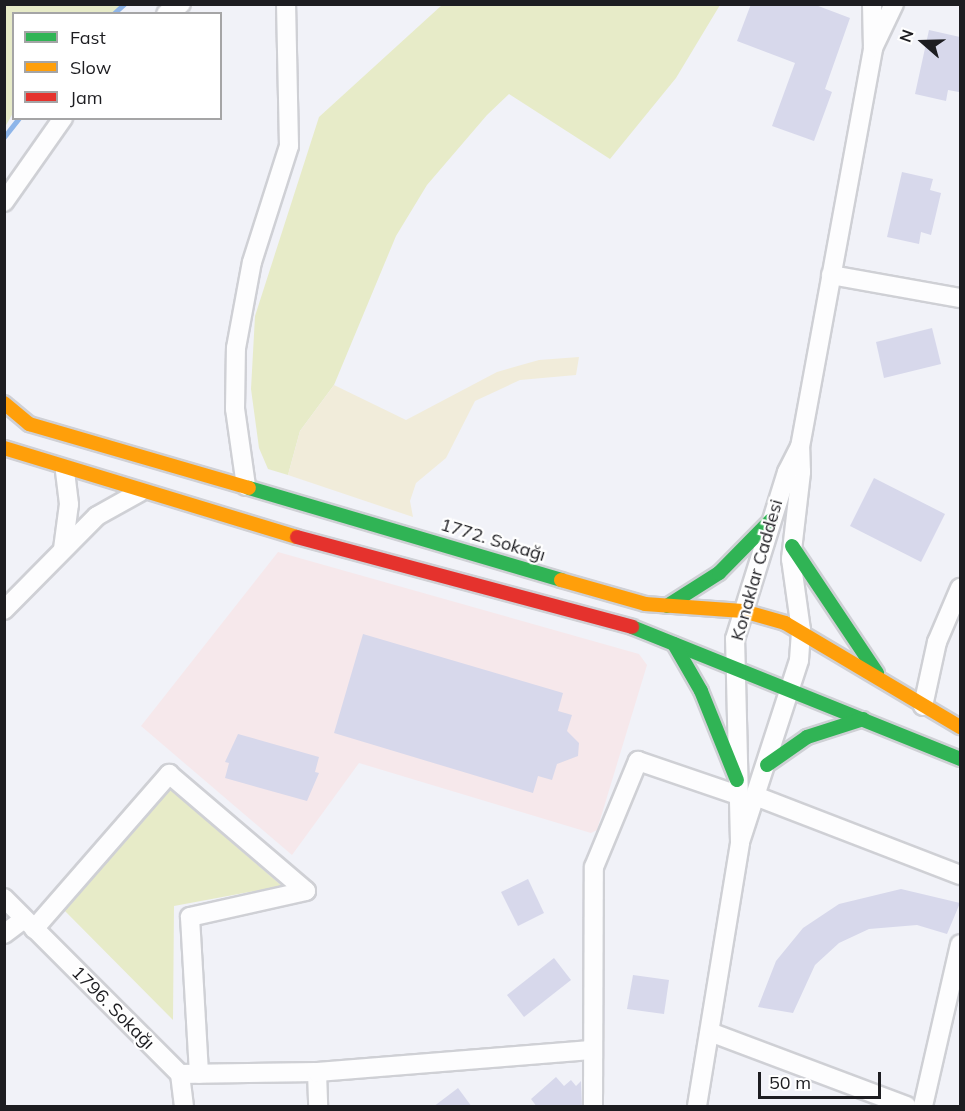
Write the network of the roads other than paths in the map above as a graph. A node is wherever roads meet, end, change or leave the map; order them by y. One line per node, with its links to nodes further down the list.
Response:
1 (286, 4): 13 (street)
2 (872, 4): 4 (street, Konaklar Caddesi)
3 (894, 4): 4 (street, Konaklar Caddesi)
4 (873, 48): 7 (street, Konaklar Caddesi)
5 (62, 120): 6 (street)
6 (4, 202)
7 (831, 275): 8 (street); 10 (street, Konaklar Caddesi)
8 (960, 298)
9 (4, 403): 13 (street, 1772. Sokağı)
10 (800, 447): 15 (street, Konaklar Caddesi); 16 (street, Konaklar Caddesi)
11 (4, 448): 12 (street)
12 (65, 469): 14 (street); 17 (street)
13 (246, 486): 19 (street, 1772. Sokağı)
14 (140, 492): 17 (street); 23 (street)
15 (771, 520): 19 (street); 21 (street, Konaklar Caddesi)
16 (792, 546): 22 (street, Konaklar Caddesi); 25 (street)
17 (63, 549): 20 (street)
18 (960, 588): 27 (street)
19 (667, 606): 21 (street, 1772. Sokağı)
20 (4, 610)
21 (743, 611): 22 (street, 1772. Sokağı); 24 (street, Konaklar Caddesi)
22 (801, 630): 25 (street, 1772. Sokağı); 26 (street, Konaklar Caddesi)
23 (674, 644): 24 (street); 32 (street)
24 (734, 670): 26 (street); 32 (street, Konaklar Caddesi)
25 (882, 681): 27 (street, 1772. Sokağı)
26 (790, 691): 28 (street); 31 (street, Konaklar Caddesi)
27 (923, 706): 29 (street, 1772. Sokağı)
28 (863, 719): 30 (street); 31 (street)
29 (960, 727)
30 (960, 759)
31 (767, 765): 33 (street, Konaklar Caddesi)
32 (738, 788): 34 (street, Konaklar Caddesi); 41 (street)
33 (758, 796): 34 (street, Konaklar Caddesi); 35 (street)
34 (740, 842): 40 (street, Konaklar Caddesi)
35 (960, 875)
36 (4, 898): 37 (street, 1796. Sokağı)
37 (29, 924): 38 (street); 43 (street, 1796. Sokağı); 44 (street)
38 (4, 934)
39 (960, 944): 50 (street)
40 (710, 1032): 48 (street, Konaklar Caddesi); 49 (street)
41 (591, 1050): 42 (street); 47 (street)
42 (317, 1072): 44 (street); 46 (street)
43 (180, 1074): 44 (street); 45 (street)
44 (199, 1074)
45 (184, 1107)
46 (318, 1107)
47 (593, 1107)
48 (697, 1107)
49 (907, 1107)
50 (923, 1107)

